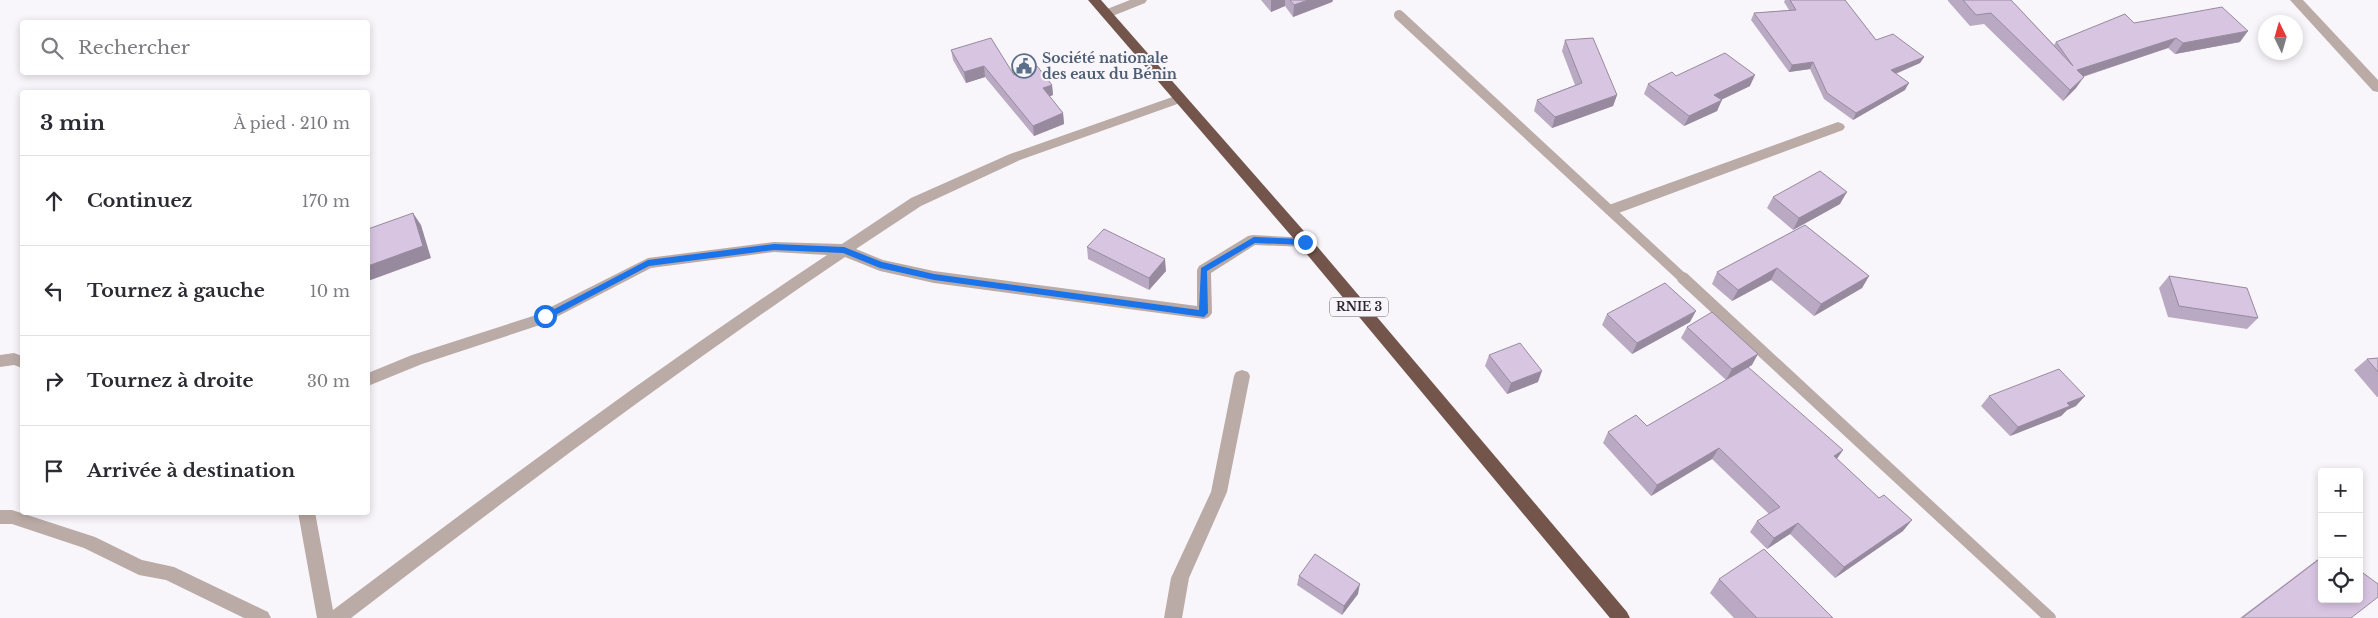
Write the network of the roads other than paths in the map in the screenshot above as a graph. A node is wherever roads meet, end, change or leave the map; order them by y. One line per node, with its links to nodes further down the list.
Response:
1 (1094, 0): 4 (highway, RNIE 3)
2 (1141, 0): 4 (street)
3 (2296, 0): 6 (street)
4 (1106, 14): 7 (highway, RNIE 3)
5 (1400, 15): 9 (lane)
6 (2378, 88)
7 (1178, 99): 10 (highway, RNIE 3); 11 (street)
8 (1838, 127): 9 (street)
9 (1611, 210): 23 (lane)
10 (1305, 242): 11 (street); 22 (highway, RNIE 3)
11 (844, 250): 15 (street); 20 (street)
12 (0, 361): 13 (street)
13 (20, 361)
14 (1242, 376): 21 (street)
15 (370, 379)
16 (11, 515): 18 (street)
17 (307, 515): 19 (street)
18 (262, 618)
19 (326, 618)
20 (337, 618)
21 (1174, 618)
22 (1621, 618)
23 (2050, 618)

